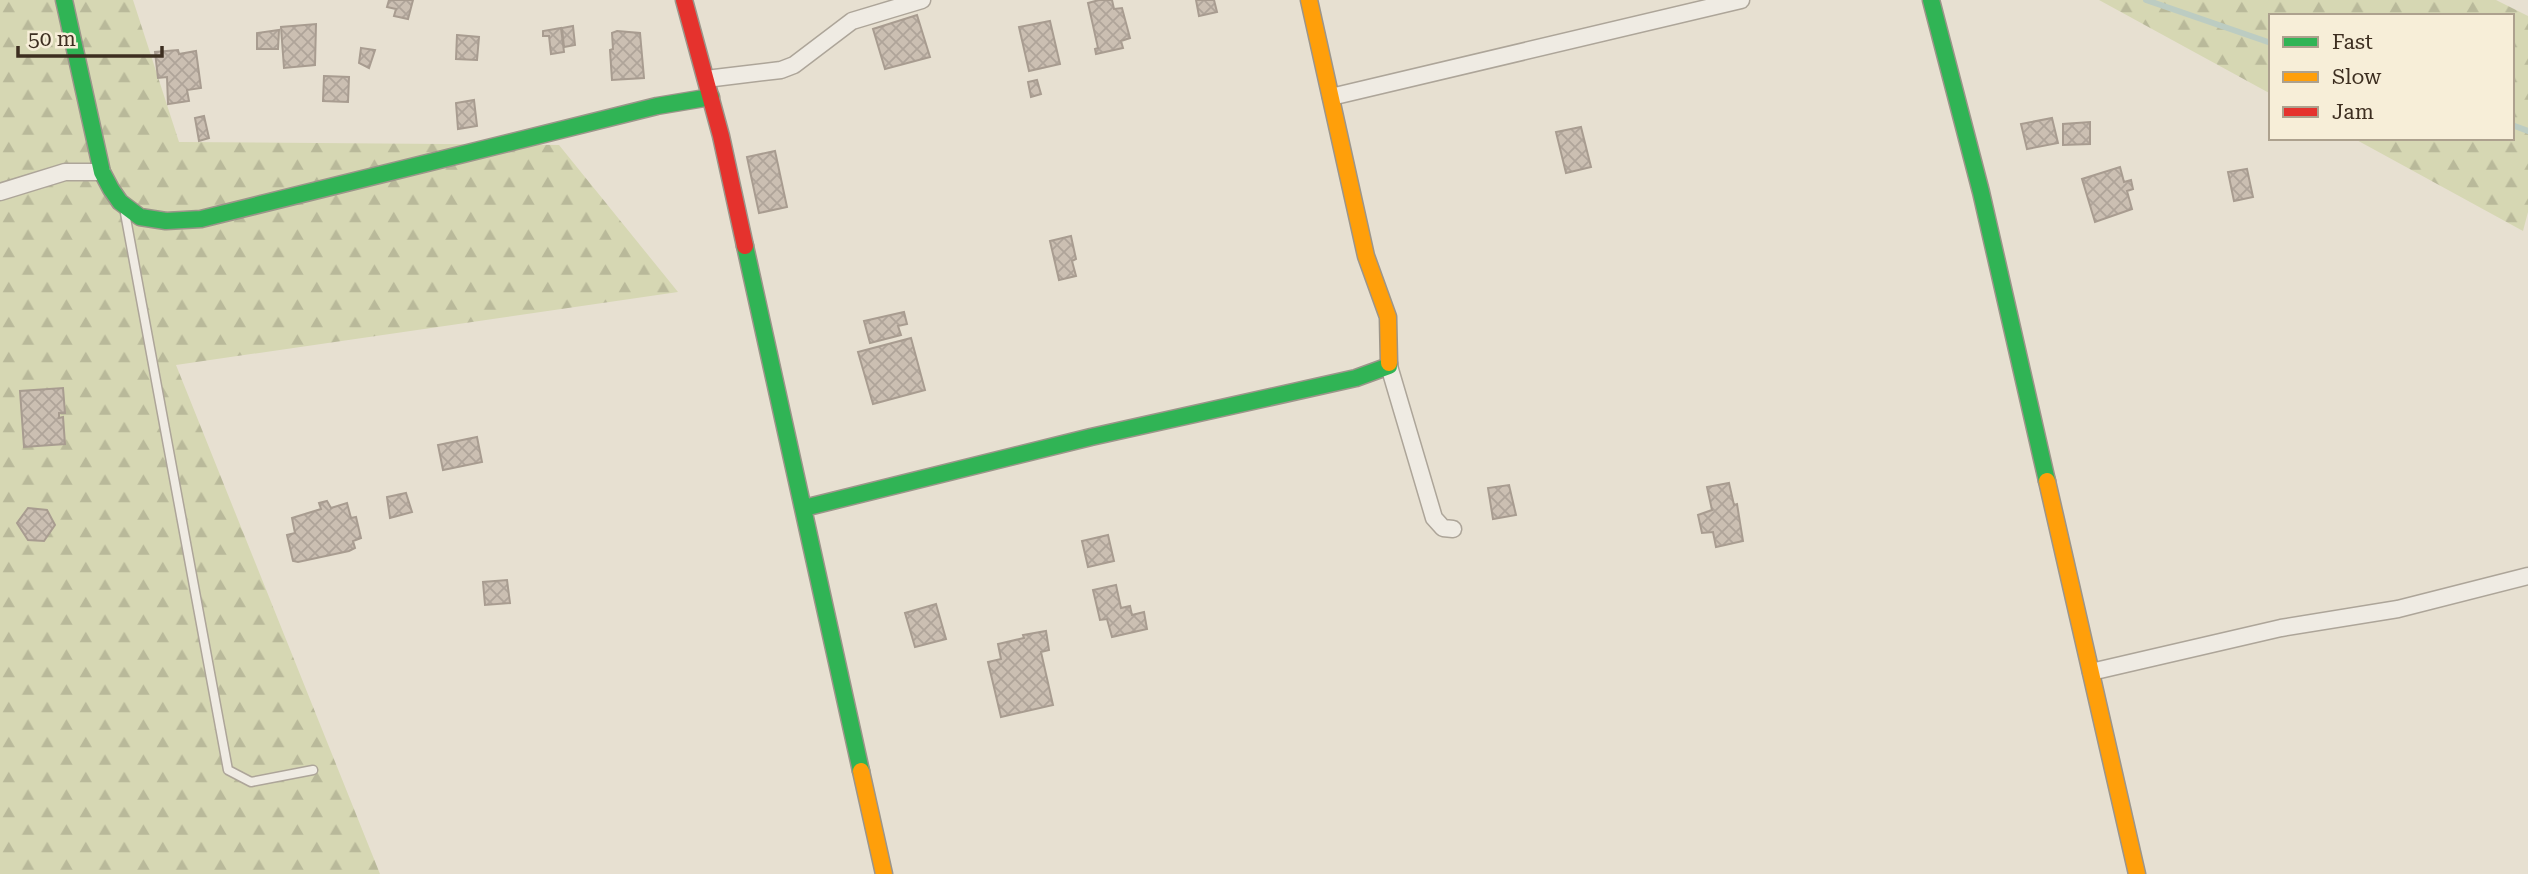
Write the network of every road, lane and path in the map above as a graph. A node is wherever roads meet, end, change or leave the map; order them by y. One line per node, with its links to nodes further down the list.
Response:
1 (64, 0): 10 (street)
2 (684, 0): 7 (street)
3 (922, 0): 7 (street)
4 (1309, 0): 9 (street)
5 (1741, 0): 9 (street)
6 (1931, 0): 17 (street)
7 (706, 79): 8 (street)
8 (710, 97): 12 (street); 14 (street)
9 (1331, 97): 13 (street)
10 (102, 172): 11 (street); 12 (street)
11 (0, 192)
12 (125, 210): 18 (lane)
13 (1389, 366): 14 (street); 15 (street)
14 (804, 508): 19 (street)
15 (1453, 529)
16 (2528, 576): 17 (street)
17 (2091, 672): 20 (street)
18 (313, 770)
19 (884, 874)
20 (2137, 874)

